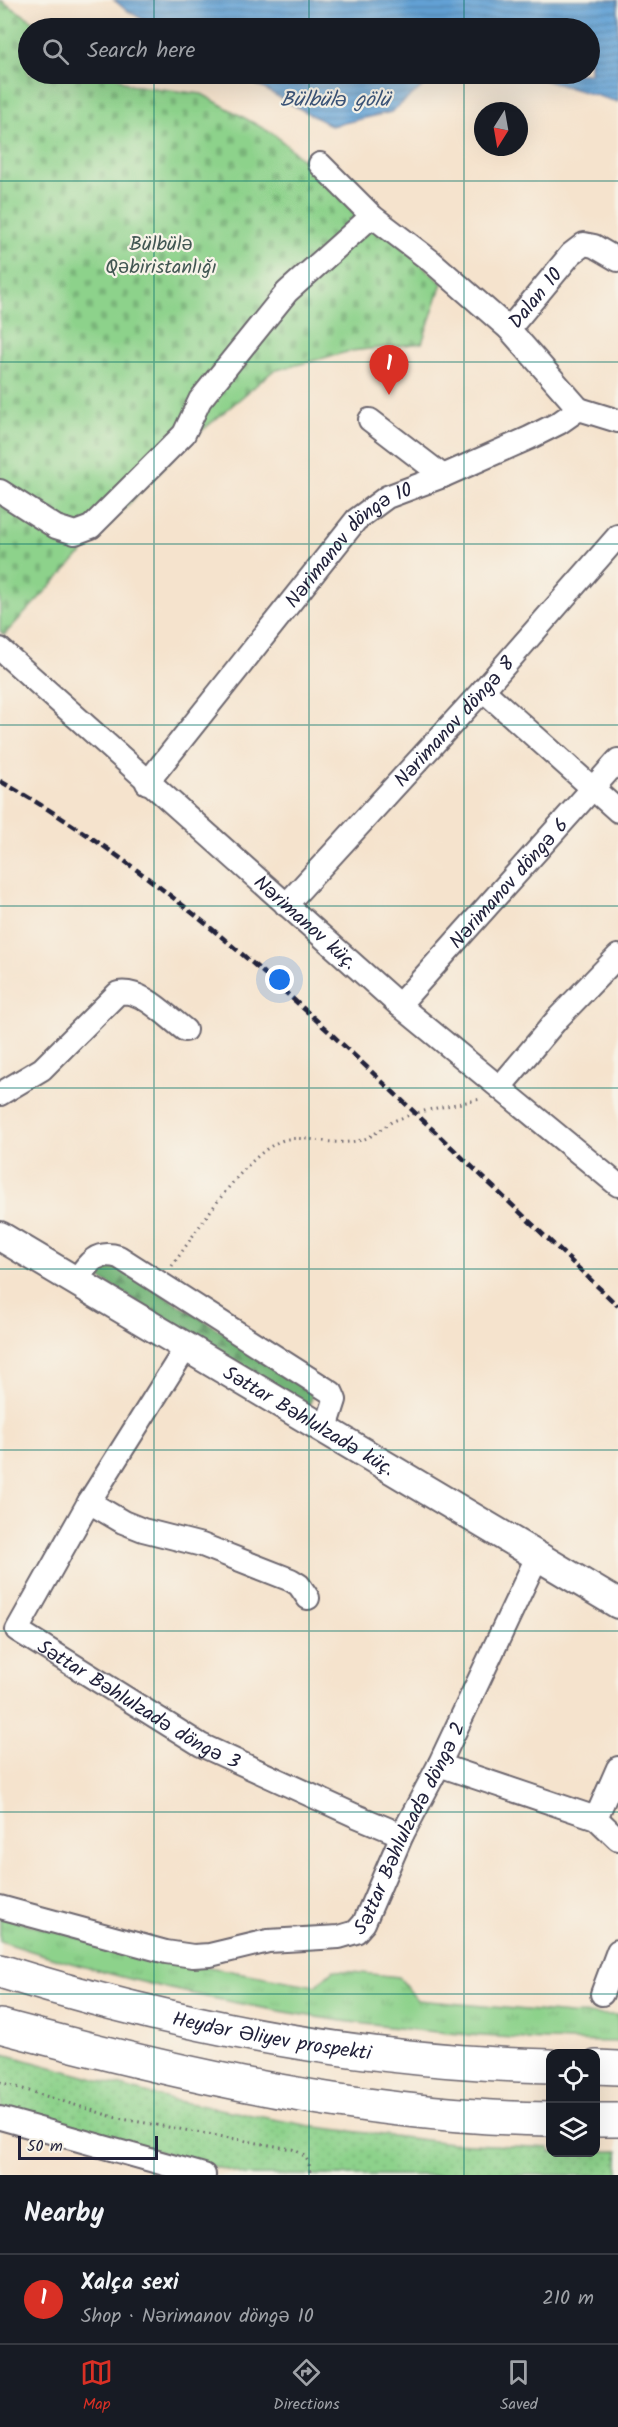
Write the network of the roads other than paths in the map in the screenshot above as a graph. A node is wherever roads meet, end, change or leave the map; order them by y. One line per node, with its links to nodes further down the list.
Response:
1 (320, 164): 2 (street)
2 (372, 216): 4 (street); 9 (street)
3 (618, 260): 4 (street, Dalan 10)
4 (509, 329): 5 (street, Dalan 10)
5 (579, 409): 7 (street); 8 (street, Nərimanov döngə 10)
6 (370, 420): 8 (street)
7 (618, 421)
8 (443, 476): 14 (street, Nərimanov döngə 10)
9 (0, 491)
10 (618, 536): 12 (street, Nərimanov döngə 8)
11 (0, 649): 14 (street, Nərimanov küç.)
12 (483, 690): 15 (street); 17 (street, Nərimanov döngə 8)
13 (618, 760): 15 (street, Nərimanov döngə 6)
14 (147, 783): 17 (street, Nərimanov küç.)
15 (594, 789): 16 (street); 19 (street, Nərimanov döngə 6)
16 (618, 811)
17 (286, 905): 19 (street, Nərimanov küç.)
18 (618, 956): 21 (street)
19 (399, 1005): 21 (street, Nərimanov küç.)
20 (185, 1030): 22 (street)
21 (500, 1087): 23 (street, Nərimanov küç.)
22 (0, 1094)
23 (618, 1185)
24 (0, 1236): 25 (main road, Səttar Bəhlulzadə küç.)
25 (76, 1281): 26 (main road, Səttar Bəhlulzadə küç.); 27 (street)
26 (188, 1346): 27 (main road, Səttar Bəhlulzadə küç.); 28 (street, Səttar Bəhlulzadə döngə 3)
27 (326, 1428): 29 (main road, Səttar Bəhlulzadə küç.)
28 (89, 1502): 30 (street); 32 (street, Səttar Bəhlulzadə döngə 3)
29 (538, 1555): 31 (main road, Səttar Bəhlulzadə küç.); 33 (street, Səttar Bəhlulzadə döngə 2)
30 (308, 1598)
31 (618, 1604)
32 (9, 1625): 36 (street, Səttar Bəhlulzadə döngə 3)
33 (439, 1765): 35 (street); 36 (street, Səttar Bəhlulzadə döngə 2)
34 (618, 1768): 35 (street)
35 (596, 1818): 37 (street)
36 (402, 1834): 38 (street, Səttar Bəhlulzadə döngə 2)
37 (618, 1839)
38 (0, 1907)
39 (618, 1951): 41 (street)
40 (0, 1971): 43 (highway, Heydər Əliyev prospekti)
41 (602, 1994)
42 (0, 2026): 47 (highway)
43 (546, 2066)
44 (600, 2067): 45 (highway)
45 (618, 2068)
46 (0, 2118): 50 (street)
47 (546, 2119)
48 (600, 2120): 49 (highway)
49 (618, 2120)
50 (204, 2175)

